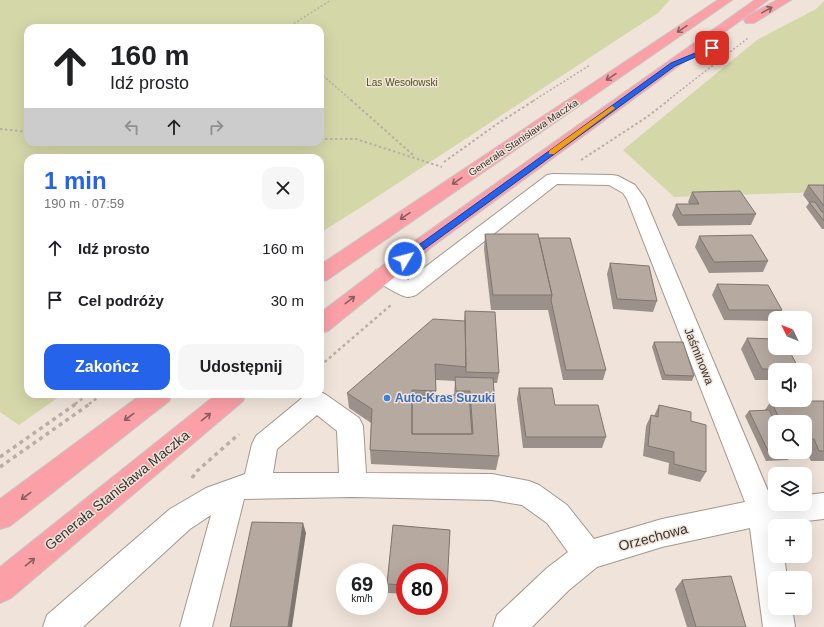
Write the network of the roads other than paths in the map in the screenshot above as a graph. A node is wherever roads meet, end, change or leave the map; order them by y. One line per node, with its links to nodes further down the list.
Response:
1 (707, 0): 5 (highway)
2 (726, 0): 5 (highway, Generała Stanisława Maczka, one-way to 5)
3 (762, 0): 6 (highway)
4 (785, 0): 6 (highway, one-way to 4)
5 (644, 55): 7 (highway, Generała Stanisława Maczka, one-way to 7)
6 (673, 64): 8 (highway)
7 (324, 272)
8 (383, 275): 9 (highway, one-way to 8); 15 (street, Jaśminowa)
9 (324, 322)
10 (155, 398): 16 (highway, one-way to 16)
11 (229, 398): 19 (highway, Generała Stanisława Maczka, one-way to 11)
12 (353, 485): 13 (street); 13 (street); 17 (street)
13 (245, 487): 21 (street); 22 (street)
14 (824, 506): 15 (street, Orzechowa)
15 (763, 512): 17 (street, Orzechowa); 18 (street, Jaśminowa)
16 (0, 516)
17 (588, 556): 23 (street, Orzechowa)
18 (771, 571)
19 (0, 587)
20 (777, 615): 24 (street)
21 (59, 627)
22 (196, 627)
23 (510, 627)
24 (779, 627)

